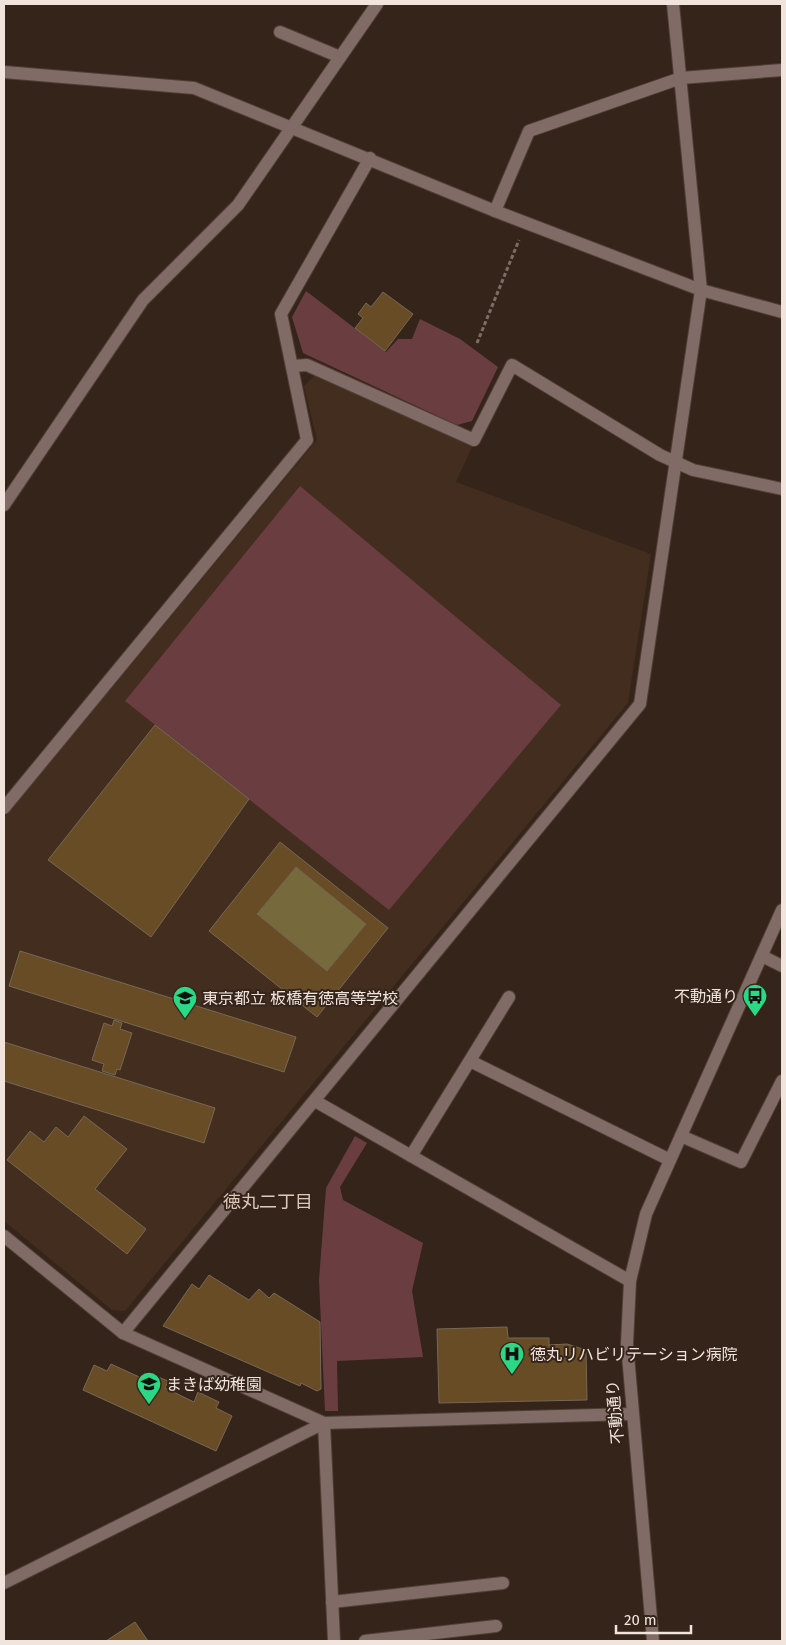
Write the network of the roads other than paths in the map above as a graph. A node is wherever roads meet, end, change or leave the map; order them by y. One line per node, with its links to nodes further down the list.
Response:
1 (377, 4): 4 (street)
2 (673, 4): 7 (street)
3 (280, 32): 4 (street)
4 (340, 57): 8 (street)
5 (782, 70): 7 (street)
6 (4, 72): 8 (street)
7 (681, 78): 10 (street); 11 (street)
8 (290, 126): 9 (street); 16 (street)
9 (370, 158): 10 (street); 13 (street)
10 (495, 211): 11 (street)
11 (701, 290): 12 (street); 14 (street)
12 (782, 312)
13 (292, 366): 14 (street); 17 (street)
14 (675, 462): 15 (street); 24 (street)
15 (782, 488)
16 (4, 506)
17 (4, 808)
18 (782, 910): 19 (street, 不動通り)
19 (762, 956): 20 (street); 25 (street, 不動通り)
20 (782, 966)
21 (508, 998): 22 (street)
22 (470, 1061): 26 (street); 27 (street)
23 (782, 1081): 25 (street)
24 (315, 1101): 26 (street); 30 (street)
25 (681, 1136): 27 (street, 不動通り)
26 (411, 1156): 29 (street)
27 (670, 1160): 29 (street, 不動通り)
28 (4, 1236): 30 (street)
29 (630, 1281): 31 (street, 不動通り)
30 (123, 1333): 32 (street)
31 (631, 1414): 32 (street); 39 (street, 不動通り)
32 (324, 1423): 33 (street); 35 (street)
33 (4, 1581)
34 (503, 1583): 35 (street)
35 (332, 1602): 37 (street)
36 (496, 1626): 38 (street)
37 (334, 1641)
38 (365, 1641)
39 (653, 1641)

